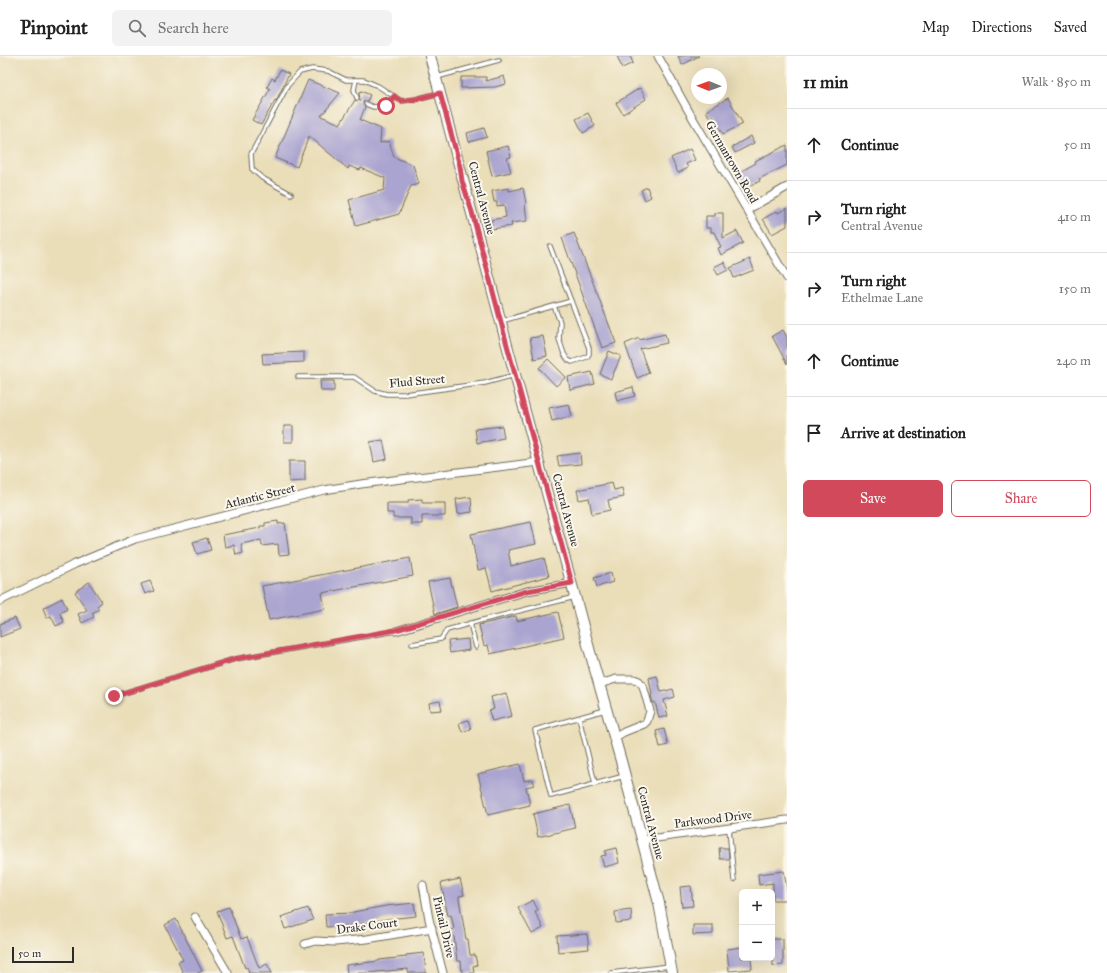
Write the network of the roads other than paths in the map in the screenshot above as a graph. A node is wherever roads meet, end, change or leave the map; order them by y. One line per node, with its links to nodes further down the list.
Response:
1 (430, 56): 4 (street, Central Avenue)
2 (658, 56): 12 (street, Germantown Road)
3 (499, 60): 4 (lane)
4 (436, 77): 6 (street, Central Avenue)
5 (356, 80): 7 (lane); 8 (lane); 11 (lane)
6 (440, 93): 7 (lane); 17 (street, Central Avenue)
7 (394, 96): 9 (lane)
8 (357, 98)
9 (366, 104)
10 (787, 187): 12 (street)
11 (291, 194)
12 (747, 210): 14 (street, Germantown Road)
13 (550, 246): 15 (lane)
14 (787, 278)
15 (571, 301): 16 (lane); 16 (lane)
16 (554, 306): 17 (lane)
17 (501, 321): 18 (street, Central Avenue)
18 (516, 375): 19 (lane, Flud Street); 20 (street, Central Avenue)
19 (298, 377)
20 (539, 462): 21 (street, Central Avenue); 23 (street, Atlantic Street)
21 (572, 583): 22 (street, Central Avenue); 25 (street)
22 (576, 597): 24 (lane); 28 (street, Central Avenue)
23 (0, 601)
24 (470, 624): 26 (lane); 27 (lane)
25 (396, 630): 29 (lane)
26 (412, 644)
27 (476, 647)
28 (600, 684): 30 (street, Central Avenue); 32 (street)
29 (114, 696)
30 (607, 710): 31 (lane); 32 (street, Central Avenue)
31 (579, 718): 34 (lane); 34 (lane)
32 (614, 738): 33 (street, Central Avenue)
33 (625, 775): 34 (lane); 37 (street, Central Avenue)
34 (595, 783)
35 (787, 820): 36 (street, Parkwood Drive)
36 (729, 828): 37 (street, Parkwood Drive); 38 (lane)
37 (642, 840): 43 (street, Central Avenue)
38 (734, 880)
39 (423, 885): 41 (street, Pintail Drive)
40 (195, 917): 44 (street)
41 (432, 928): 42 (street, Drake Court); 45 (street, Pintail Drive)
42 (305, 944)
43 (671, 969): 46 (lane)
44 (228, 973)
45 (443, 973)
46 (610, 973)

